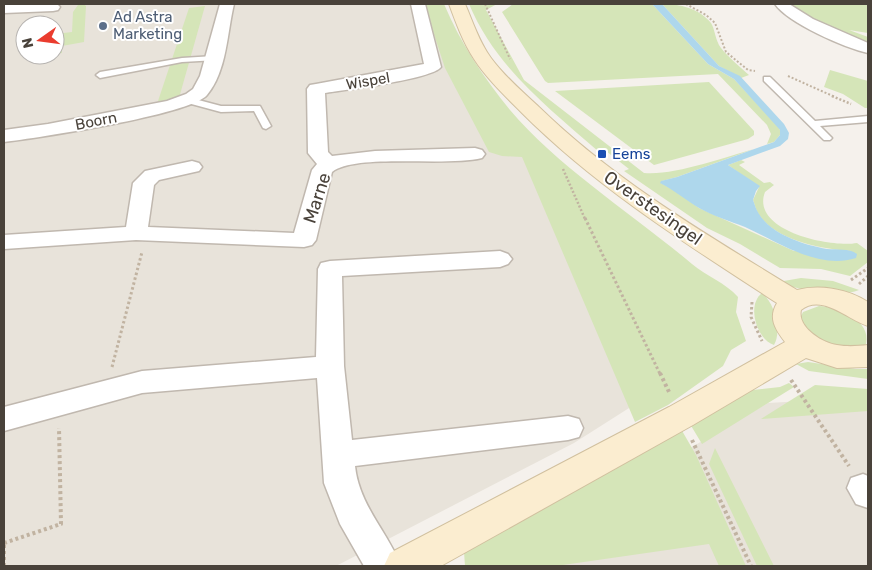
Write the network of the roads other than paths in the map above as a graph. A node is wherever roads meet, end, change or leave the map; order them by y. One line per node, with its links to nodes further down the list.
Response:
1 (227, 4): 8 (street, Boorn)
2 (418, 4): 18 (street, Wispel)
3 (457, 4): 25 (street, Overstesingel)
4 (782, 4): 7 (street)
5 (53, 7): 6 (street)
6 (4, 9)
7 (868, 48)
8 (214, 58): 9 (lane); 11 (street, Boorn)
9 (100, 74)
10 (767, 79): 13 (lane)
11 (187, 100): 14 (lane); 15 (street, Boorn)
12 (868, 119): 13 (lane)
13 (813, 124): 16 (lane)
14 (266, 126)
15 (4, 136)
16 (827, 138)
17 (475, 154): 18 (street, Marne)
18 (328, 164): 21 (street, Marne)
19 (192, 167): 20 (street)
20 (141, 233): 21 (street, Marne); 22 (street, Marne)
21 (304, 240): 24 (street)
22 (4, 242)
23 (500, 259): 24 (street)
24 (330, 268): 29 (street)
25 (794, 301): 26 (street); 27 (street)
26 (863, 302)
27 (805, 344): 28 (street); 34 (street)
28 (868, 356)
29 (330, 366): 30 (street); 32 (street)
30 (4, 419)
31 (568, 428): 32 (street)
32 (338, 455): 33 (street)
33 (383, 566)
34 (404, 566)

